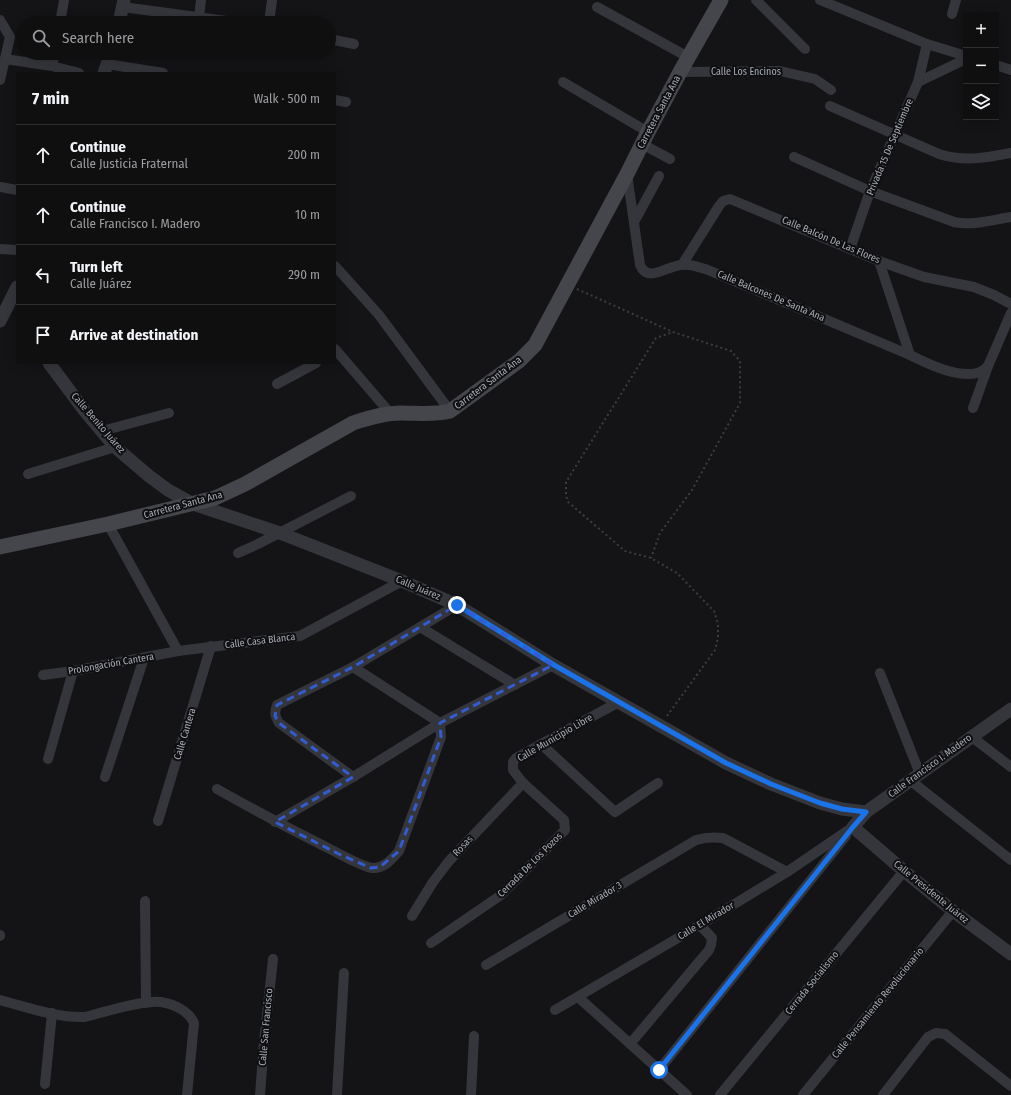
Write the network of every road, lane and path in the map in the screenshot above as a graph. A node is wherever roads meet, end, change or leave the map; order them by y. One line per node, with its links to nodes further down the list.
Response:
1 (64, 0): 11 (street)
2 (201, 0): 14 (street)
3 (272, 0): 15 (street)
4 (721, 0): 22 (main road, Carretera Santa Ana)
5 (756, 0): 20 (street)
6 (820, 0): 19 (street)
7 (956, 0): 10 (street)
8 (123, 4): 12 (street); 13 (street)
9 (597, 7): 22 (street)
10 (952, 14)
11 (61, 16)
12 (120, 16)
13 (193, 16)
14 (199, 16)
15 (270, 16)
16 (0, 20): 23 (street)
17 (336, 40): 18 (street)
18 (354, 44)
19 (927, 44): 21 (street); 35 (street, Privada 15 De Septiembre)
20 (805, 49)
21 (963, 55)
22 (688, 57): 32 (main road, Carretera Santa Ana)
23 (5, 59): 27 (street); 33 (street)
24 (53, 60): 27 (street)
25 (963, 60): 35 (street)
26 (107, 63): 31 (street)
27 (52, 66): 30 (street)
28 (999, 66): 29 (street)
29 (1011, 70)
30 (68, 72)
31 (157, 72)
32 (680, 72): 36 (street, Calle Los Encinos); 41 (main road, Carretera Santa Ana)
33 (0, 80)
34 (563, 82): 41 (street)
35 (918, 82): 40 (street, Privada 15 De Septiembre)
36 (831, 90)
37 (336, 100): 38 (street)
38 (346, 102)
39 (830, 106): 40 (street)
40 (895, 135): 42 (street); 49 (street, Privada 15 De Septiembre)
41 (645, 138): 44 (street); 45 (main road, Carretera Santa Ana)
42 (1011, 154)
43 (794, 157): 49 (street)
44 (670, 159)
45 (628, 174): 51 (street); 58 (main road, Carretera Santa Ana)
46 (659, 176): 51 (street)
47 (0, 187): 48 (street)
48 (16, 190)
49 (870, 191): 50 (street); 53 (street, Privada 15 De Septiembre)
50 (1011, 217)
51 (634, 222): 56 (street)
52 (0, 249): 54 (street)
53 (850, 249): 55 (street, Calle Balcón De Las Flores); 56 (street, Calle Balcón De Las Flores)
54 (16, 250)
55 (879, 261): 60 (street, Calle Balcón De Las Flores); 65 (street)
56 (682, 264): 65 (street, Calle Balcones De Santa Ana)
57 (336, 267): 71 (street)
58 (567, 285): 63 (path); 71 (main road, Carretera Santa Ana)
59 (16, 289): 62 (street)
60 (1011, 304)
61 (1011, 313): 68 (street)
62 (1, 316)
63 (673, 332): 83 (path); 83 (path)
64 (336, 351): 73 (street)
65 (910, 356): 68 (street, Calle Balcones De Santa Ana)
66 (50, 364): 74 (street, Calle Benito Juárez)
67 (314, 364): 69 (street)
68 (988, 366): 70 (street)
69 (277, 384)
70 (973, 408)
71 (450, 411): 73 (main road, Carretera Santa Ana)
72 (168, 412): 74 (street)
73 (390, 413): 78 (main road, Carretera Santa Ana)
74 (102, 431): 75 (street, Calle Benito Juárez)
75 (115, 447): 76 (street); 78 (street, Calle Benito Juárez)
76 (28, 474)
77 (351, 496): 80 (street)
78 (193, 504): 79 (main road, Carretera Santa Ana); 80 (street, Calle Juárez)
79 (108, 524): 81 (main road, Carretera Santa Ana); 88 (street)
80 (280, 533): 82 (street); 84 (street, Calle Juárez)
81 (0, 547)
82 (238, 553)
83 (651, 558): 99 (path)
84 (402, 581): 85 (street, Calle Juárez); 87 (street, Calle Casa Blanca)
85 (457, 605): 86 (street); 90 (street, Calle Juárez)
86 (420, 627): 91 (street); 95 (street)
87 (211, 646): 88 (street, Calle Casa Blanca); 111 (street, Calle Cantera)
88 (178, 651): 89 (street, Prolongación Cantera)
89 (144, 658): 92 (street, Prolongación Cantera); 104 (street)
90 (554, 665): 95 (street); 96 (street, Calle Juárez)
91 (353, 667): 98 (street); 105 (street)
92 (73, 671): 94 (street, Prolongación Cantera); 102 (street)
93 (880, 673): 106 (street)
94 (43, 675)
95 (516, 685): 98 (street)
96 (619, 702): 99 (street, Calle Juárez); 101 (street, Calle Municipio Libre)
97 (1011, 709): 100 (street, Calle Francisco I. Madero)
98 (440, 723): 105 (street); 112 (street)
99 (660, 726): 110 (street, Calle Juárez)
100 (972, 737): 103 (street); 106 (street, Calle Francisco I. Madero)
101 (541, 744): 107 (street, Calle Municipio Libre); 108 (street)
102 (48, 759)
103 (1011, 767)
104 (105, 777)
105 (353, 777): 112 (street)
106 (915, 777): 110 (street, Calle Francisco I. Madero); 114 (street)
107 (523, 783): 119 (street, Rosas); 121 (street, Cerrada De Los Pozos)
108 (658, 783)
109 (217, 789): 112 (street)
110 (866, 812): 113 (street, Calle Francisco I. Madero)
111 (158, 821)
112 (275, 822)
113 (853, 827): 115 (street, Calle Presidente Juárez); 116 (street, Calle El Mirador); 133 (street)
114 (1011, 860)
115 (904, 871): 118 (street, Calle Presidente Juárez); 141 (street, Cerrada Socialismo)
116 (787, 872): 120 (street, Calle El Mirador); 124 (street, Calle Mirador 3)
117 (145, 900): 128 (street)
118 (953, 911): 122 (street, Calle Presidente Juárez); 142 (street, Calle Pensamiento Revolucionario)
119 (412, 916)
120 (700, 925): 126 (street, Calle El Mirador); 132 (street)
121 (431, 943)
122 (1009, 950)
123 (272, 958): 137 (street, Calle San Francisco)
124 (486, 965)
125 (344, 973): 138 (street)
126 (578, 996): 129 (street, Calle El Mirador); 132 (street)
127 (0, 1000): 130 (street)
128 (146, 1002): 130 (street); 136 (street)
129 (555, 1010)
130 (52, 1013): 134 (street)
131 (474, 1036): 139 (street)
132 (630, 1044): 133 (street)
133 (659, 1070): 140 (street)
134 (45, 1084)
135 (1011, 1086): 143 (street)
136 (187, 1095)
137 (260, 1095)
138 (337, 1095)
139 (471, 1095)
140 (687, 1095)
141 (720, 1095)
142 (803, 1095)
143 (883, 1095)

